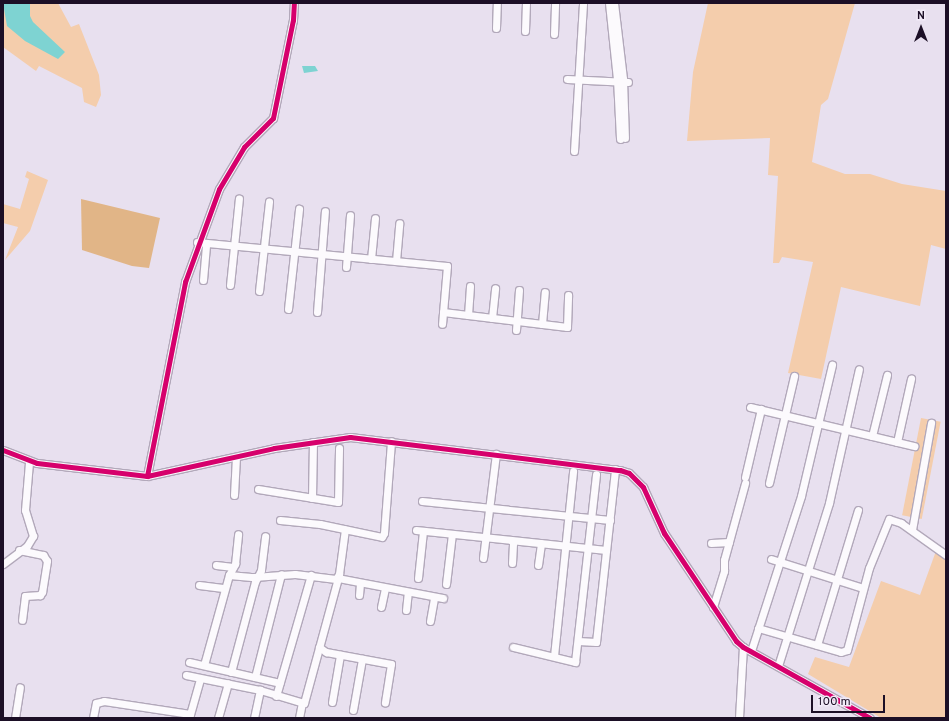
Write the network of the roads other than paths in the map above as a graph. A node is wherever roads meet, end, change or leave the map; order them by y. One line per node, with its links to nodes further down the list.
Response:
1 (294, 3): 23 (street)
2 (497, 3): 8 (street)
3 (526, 3): 9 (street)
4 (555, 3): 10 (street)
5 (584, 3): 12 (street)
6 (609, 3): 13 (street)
7 (614, 3): 13 (street)
8 (496, 28)
9 (525, 31)
10 (554, 34)
11 (567, 79): 12 (street)
12 (578, 79): 13 (street); 15 (street)
13 (623, 82): 14 (street)
14 (622, 138)
15 (574, 151)
16 (238, 198): 25 (street)
17 (269, 202): 26 (street)
18 (299, 209): 27 (street)
19 (325, 211): 28 (street)
20 (350, 215): 29 (street)
21 (375, 218): 30 (street)
22 (399, 223): 31 (street)
23 (197, 242): 24 (street); 74 (street)
24 (206, 243): 25 (street); 33 (street)
25 (234, 246): 26 (street); 34 (street)
26 (264, 249): 27 (street); 38 (street)
27 (294, 252): 28 (street); 41 (street)
28 (322, 254): 29 (street); 42 (street)
29 (347, 257): 30 (street); 32 (street)
30 (371, 259): 31 (street)
31 (396, 261): 43 (street)
32 (346, 267)
33 (203, 280)
34 (230, 285)
35 (470, 286): 44 (street)
36 (495, 288): 45 (street)
37 (519, 290): 46 (street)
38 (259, 291)
39 (545, 292): 48 (street)
40 (568, 295): 48 (street)
41 (288, 309)
42 (317, 312)
43 (443, 312): 44 (street); 47 (street)
44 (468, 315): 45 (street)
45 (492, 318): 46 (street)
46 (517, 321): 48 (street); 49 (street)
47 (442, 324)
48 (542, 324)
49 (516, 330)
50 (832, 365): 58 (street)
51 (860, 369): 60 (street)
52 (887, 375): 61 (street)
53 (794, 376): 57 (street)
54 (911, 379): 64 (street)
55 (750, 407): 56 (street)
56 (761, 409): 57 (street); 93 (street)
57 (785, 415): 58 (street); 75 (street)
58 (818, 423): 60 (street); 103 (street)
59 (931, 423): 87 (street)
60 (845, 429): 61 (street); 109 (street)
61 (872, 436): 64 (street)
62 (391, 441): 63 (street); 68 (street); 86 (street)
63 (313, 442): 69 (street); 78 (street)
64 (897, 442): 65 (street)
65 (914, 446)
66 (339, 448): 78 (street)
67 (3, 450): 70 (street)
68 (496, 454): 71 (street); 80 (street)
69 (236, 457): 74 (street); 77 (street)
70 (29, 462): 74 (street); 98 (street)
71 (615, 469): 85 (street); 128 (street)
72 (573, 471): 82 (street)
73 (596, 474): 83 (street)
74 (147, 476)
75 (769, 483)
76 (258, 489): 78 (street)
77 (234, 495)
78 (312, 498)
79 (422, 501): 80 (street)
80 (489, 508): 82 (street); 91 (street)
81 (858, 510): 116 (street)
82 (568, 516): 83 (street); 96 (street)
83 (591, 518): 85 (street); 97 (street)
84 (280, 520): 86 (street)
85 (610, 520): 99 (street)
86 (345, 529): 114 (street)
87 (912, 530): 100 (street); 122 (street)
88 (238, 534): 108 (street)
89 (452, 534): 91 (street); 115 (street); 118 (street)
90 (265, 536): 113 (street)
91 (486, 538): 92 (street); 101 (street)
92 (513, 541): 94 (street); 104 (street)
93 (729, 542): 95 (street); 128 (street)
94 (541, 543): 96 (street); 107 (street)
95 (711, 543)
96 (565, 546): 97 (street); 141 (street)
97 (588, 548): 99 (street); 134 (street)
98 (19, 550): 105 (street); 130 (street)
99 (606, 550): 134 (street)
100 (946, 555)
101 (483, 558)
102 (771, 559): 103 (street)
103 (780, 562): 109 (street); 132 (street)
104 (512, 563)
105 (3, 564)
106 (216, 565): 108 (street)
107 (538, 565)
108 (233, 567): 111 (street)
109 (807, 571): 116 (street); 133 (street)
110 (281, 574): 112 (street); 113 (street); 148 (street)
111 (229, 575): 113 (street); 120 (street)
112 (311, 575): 114 (street); 151 (street)
113 (258, 576): 146 (street)
114 (338, 578): 117 (street); 137 (street)
115 (418, 578)
116 (836, 580): 122 (street); 135 (street)
117 (360, 583): 121 (street); 124 (street)
118 (446, 584)
119 (199, 585): 120 (street)
120 (225, 588): 144 (street)
121 (385, 588): 123 (street); 127 (street)
122 (863, 588): 135 (street)
123 (408, 592): 125 (street); 129 (street)
124 (359, 595)
125 (434, 598): 126 (street); 131 (street)
126 (442, 598)
127 (381, 607)
128 (713, 607): 138 (street)
129 (406, 610)
130 (22, 620)
131 (430, 621)
132 (758, 628): 133 (street); 139 (street)
133 (788, 636): 135 (street); 145 (street)
134 (578, 641): 141 (street)
135 (817, 645)
136 (513, 646): 141 (street)
137 (320, 647): 140 (street); 156 (street)
138 (743, 647): 139 (street); 165 (street)
139 (751, 651): 145 (street)
140 (340, 655): 142 (street); 155 (street)
141 (554, 656)
142 (362, 659): 157 (street); 158 (street)
143 (189, 662): 144 (street)
144 (204, 665): 146 (street)
145 (778, 666): 166 (street)
146 (231, 672): 148 (street)
147 (186, 675): 149 (street)
148 (255, 677): 151 (street)
149 (200, 679): 150 (street); 159 (street)
150 (228, 683): 153 (street); 162 (street)
151 (280, 684): 154 (street)
152 (20, 687): 160 (street)
153 (260, 690): 154 (street); 163 (street)
154 (276, 696): 156 (street)
155 (332, 702)
156 (302, 703): 164 (street)
157 (384, 703)
158 (353, 710)
159 (189, 716): 161 (street)
160 (15, 718)
161 (93, 718)
162 (218, 718)
163 (254, 718)
164 (299, 718)
165 (739, 718)
166 (870, 718)

